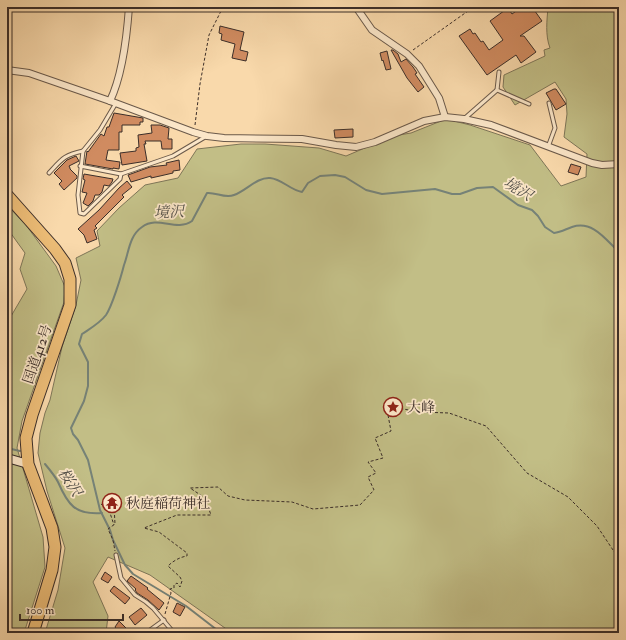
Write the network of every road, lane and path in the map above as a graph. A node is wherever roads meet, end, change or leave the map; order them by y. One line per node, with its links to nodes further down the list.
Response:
1 (129, 7): 11 (street)
2 (222, 7): 16 (path)
3 (356, 7): 7 (street)
4 (466, 7): 6 (path)
5 (474, 7): 6 (path)
6 (468, 11): 7 (path)
7 (407, 54): 14 (street)
8 (7, 70): 11 (street)
9 (499, 72): 10 (lane)
10 (497, 90): 12 (lane); 15 (lane)
11 (113, 102): 16 (street); 19 (lane)
12 (529, 104)
13 (549, 104): 18 (lane)
14 (445, 117): 15 (street); 17 (street)
15 (464, 119): 18 (street)
16 (193, 132): 17 (street)
17 (207, 136): 23 (lane)
18 (548, 147): 20 (street)
19 (83, 151): 21 (lane); 22 (lane)
20 (619, 164)
21 (80, 166): 23 (lane); 23 (lane)
22 (50, 173)
23 (121, 174)
24 (7, 195): 26 (highway, 国道412号)
25 (7, 458): 26 (street)
26 (28, 464): 33 (highway, 国道412号)
27 (101, 504): 29 (path)
28 (114, 505): 29 (path)
29 (114, 526): 30 (path)
30 (116, 555): 32 (lane)
31 (619, 559): 32 (path)
32 (164, 618): 34 (lane); 35 (lane)
33 (33, 633)
34 (146, 633)
35 (174, 633)

